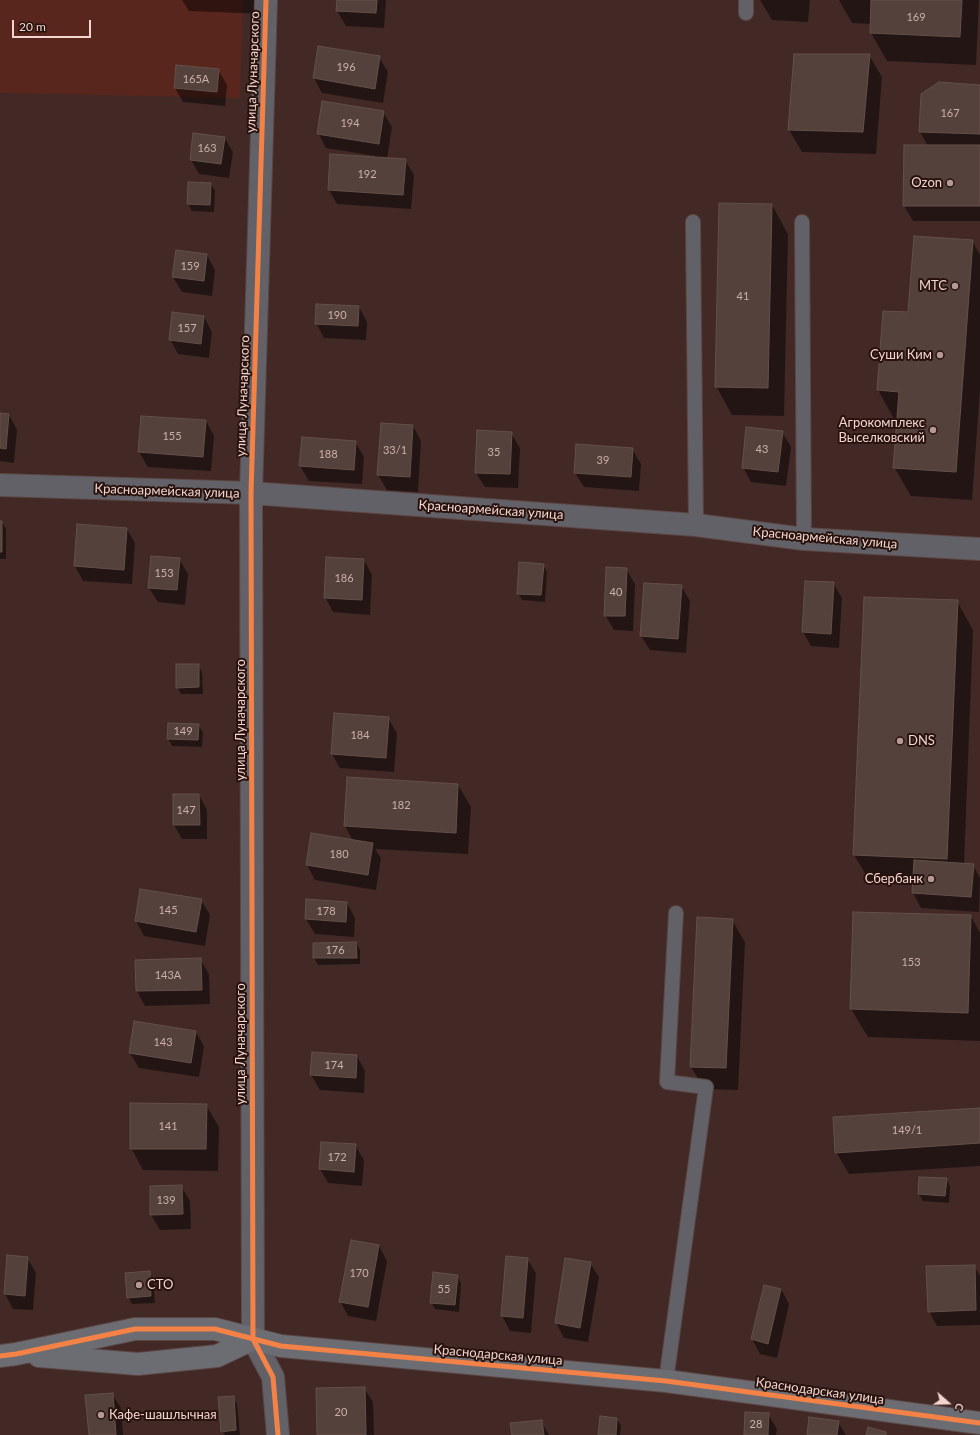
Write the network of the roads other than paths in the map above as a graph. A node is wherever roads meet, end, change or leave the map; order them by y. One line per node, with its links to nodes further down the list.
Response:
1 (266, 0): 5 (street, улица Луначарского)
2 (694, 222): 6 (lane)
3 (802, 222): 7 (lane)
4 (0, 485): 5 (street, Красноармейская улица)
5 (251, 493): 6 (street, Красноармейская улица); 10 (street, улица Луначарского)
6 (696, 525): 7 (street, Красноармейская улица)
7 (804, 539): 8 (street, Красноармейская улица)
8 (980, 549)
9 (676, 913): 12 (lane)
10 (253, 1339): 11 (street, Краснодарская улица); 11 (street, Краснодарская улица); 12 (street, Краснодарская улица); 14 (street, улица Луначарского)
11 (8, 1355)
12 (666, 1381): 13 (street, Краснодарская улица)
13 (980, 1423)
14 (278, 1435)

